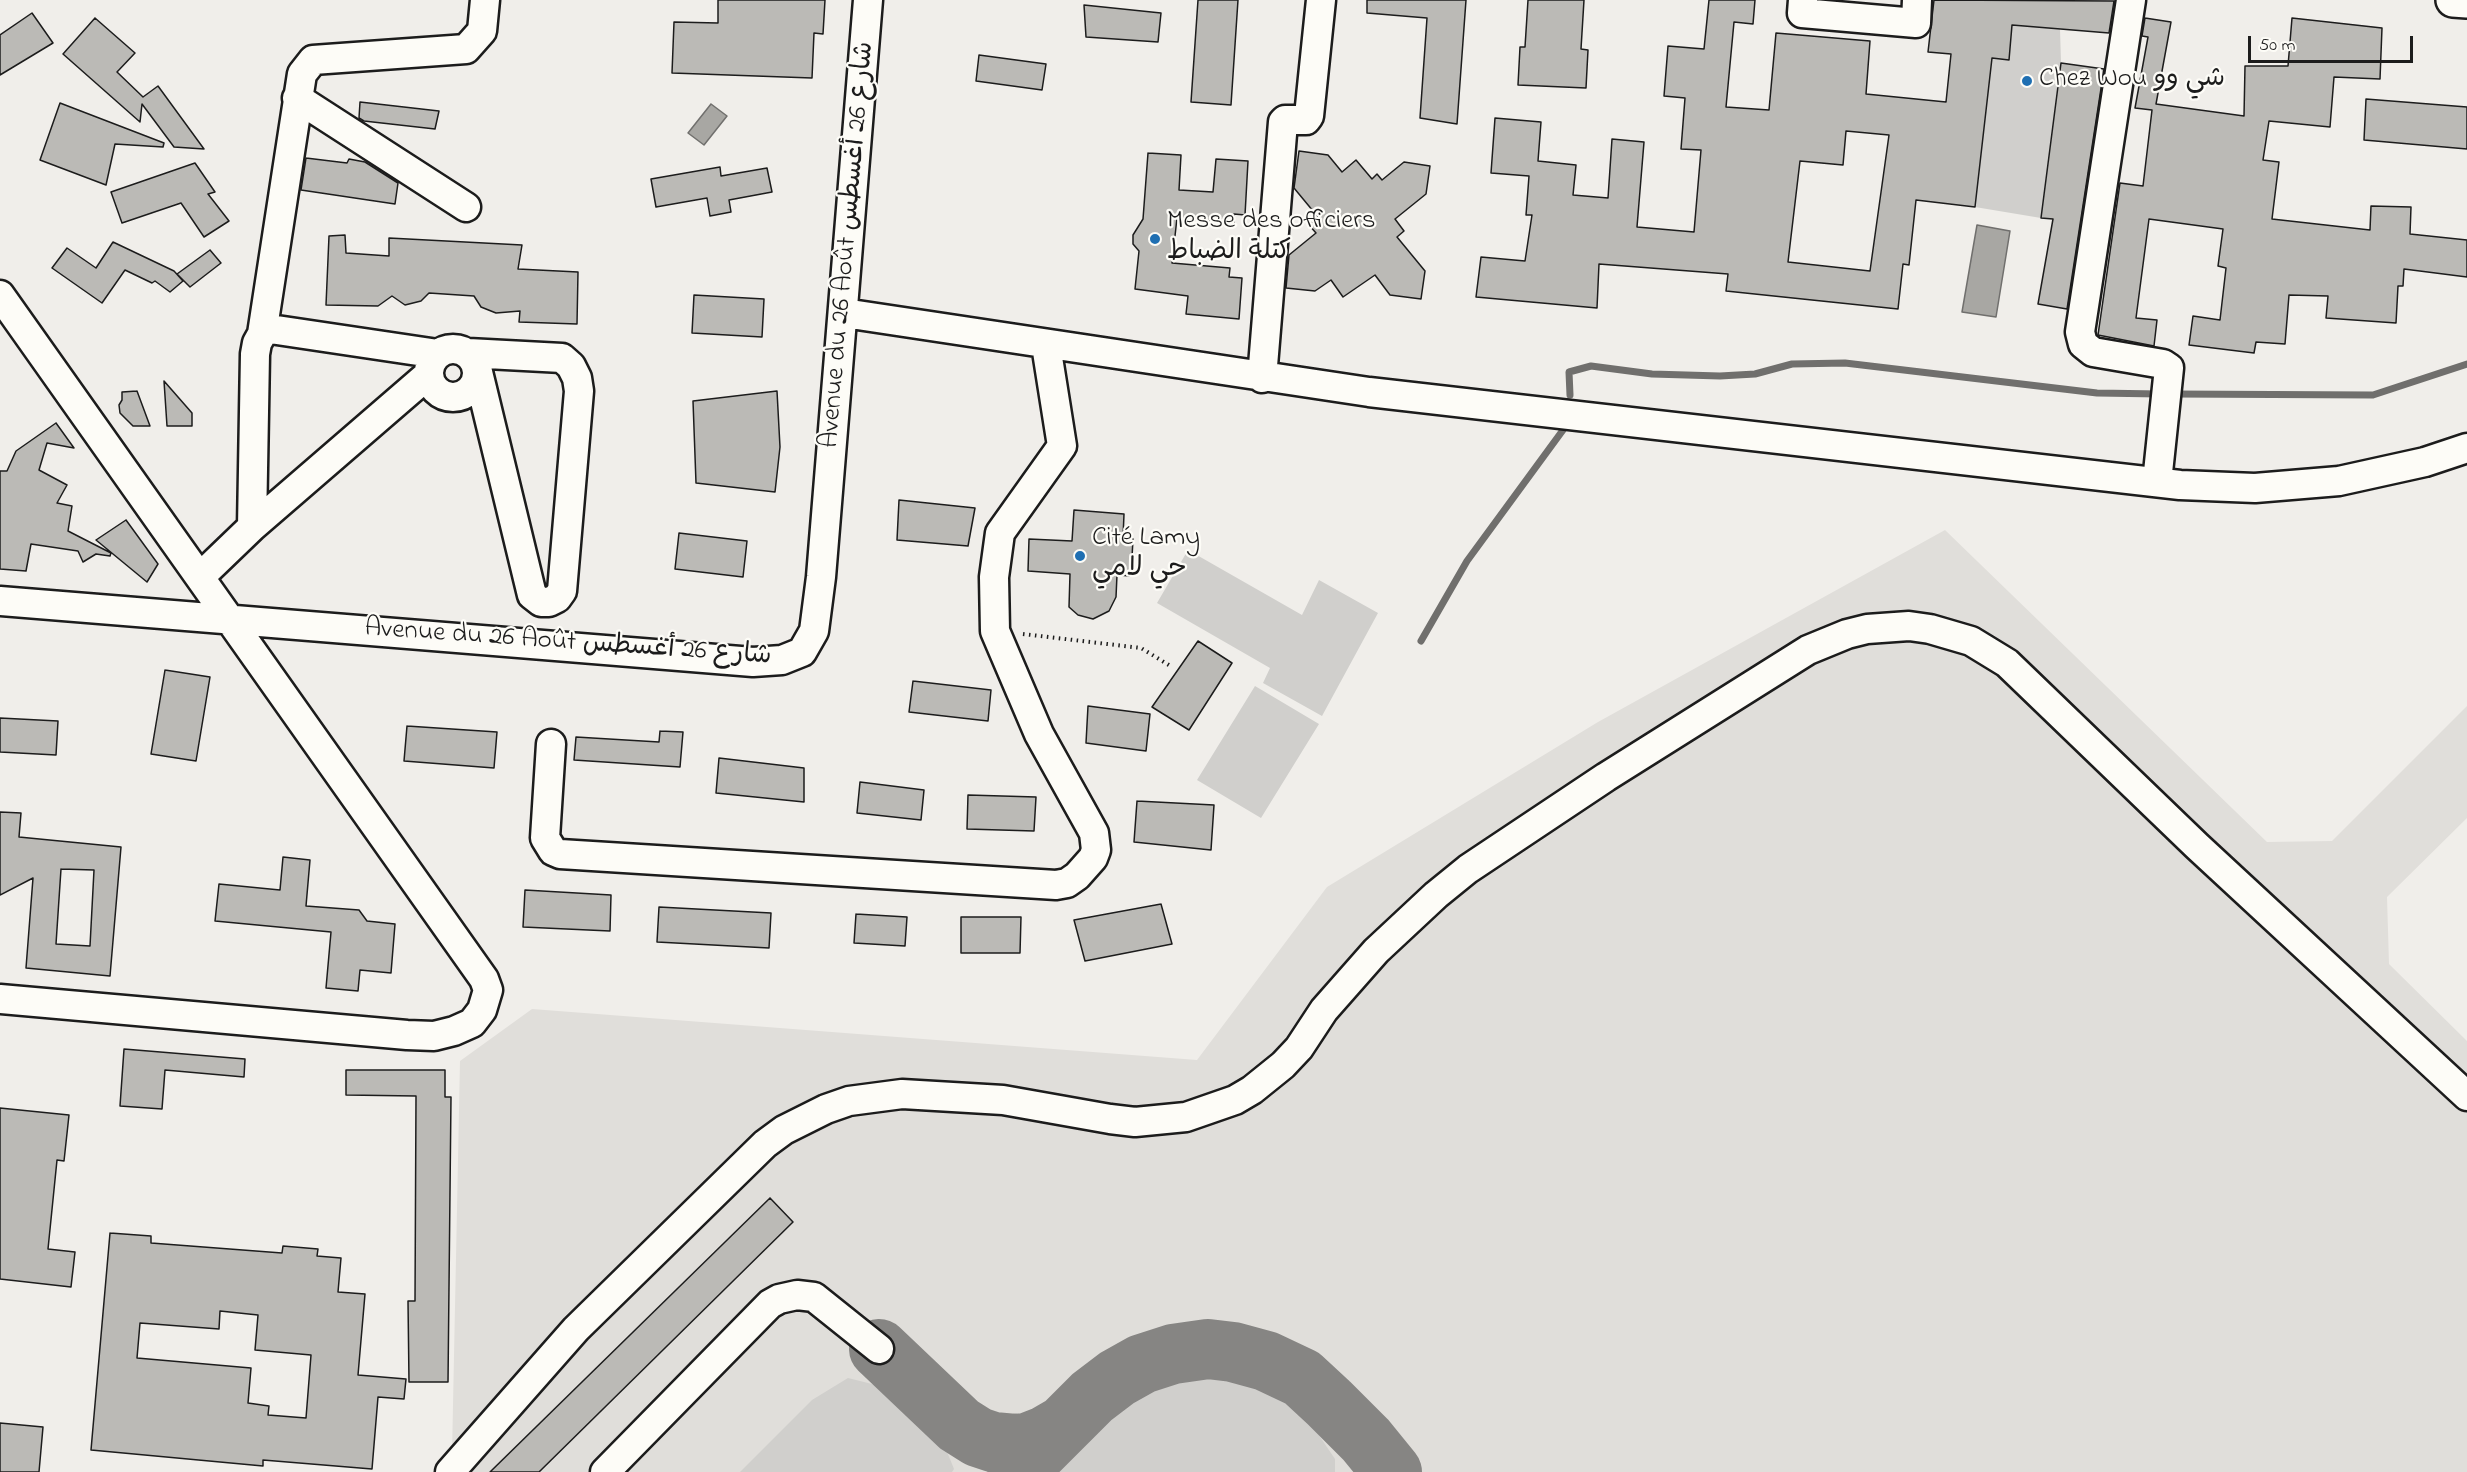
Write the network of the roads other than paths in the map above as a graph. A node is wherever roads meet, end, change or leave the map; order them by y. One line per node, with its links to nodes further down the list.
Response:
1 (486, 0): 9 (street)
2 (868, 0): 12 (street, Avenue du 26 Août شارع 26 أغسطس)
3 (1321, 0): 17 (street)
4 (1803, 0): 5 (street)
5 (1917, 0)
6 (2131, 0): 19 (street)
7 (2453, 0): 8 (main road)
8 (2467, 1)
9 (297, 98): 10 (street); 13 (street)
10 (465, 207)
11 (0, 295): 21 (street)
12 (844, 313): 14 (street); 23 (street, Avenue du 26 Août شارع 26 أغسطس)
13 (262, 334): 16 (street); 20 (street)
14 (1046, 345): 17 (street); 24 (street)
15 (473, 363): 15 (street); 16 (street); 16 (street)
16 (433, 364): 20 (street)
17 (1262, 378): 19 (street)
18 (2467, 448): 19 (street)
19 (2157, 482)
20 (252, 527): 21 (street)
21 (200, 578): 23 (street)
22 (0, 601): 23 (street, Avenue du 26 Août شارع 26 أغسطس)
23 (230, 620): 25 (street)
24 (551, 744)
25 (0, 999)
26 (2467, 1096): 28 (street)
27 (879, 1349): 29 (street)
28 (450, 1472)
29 (605, 1472)

